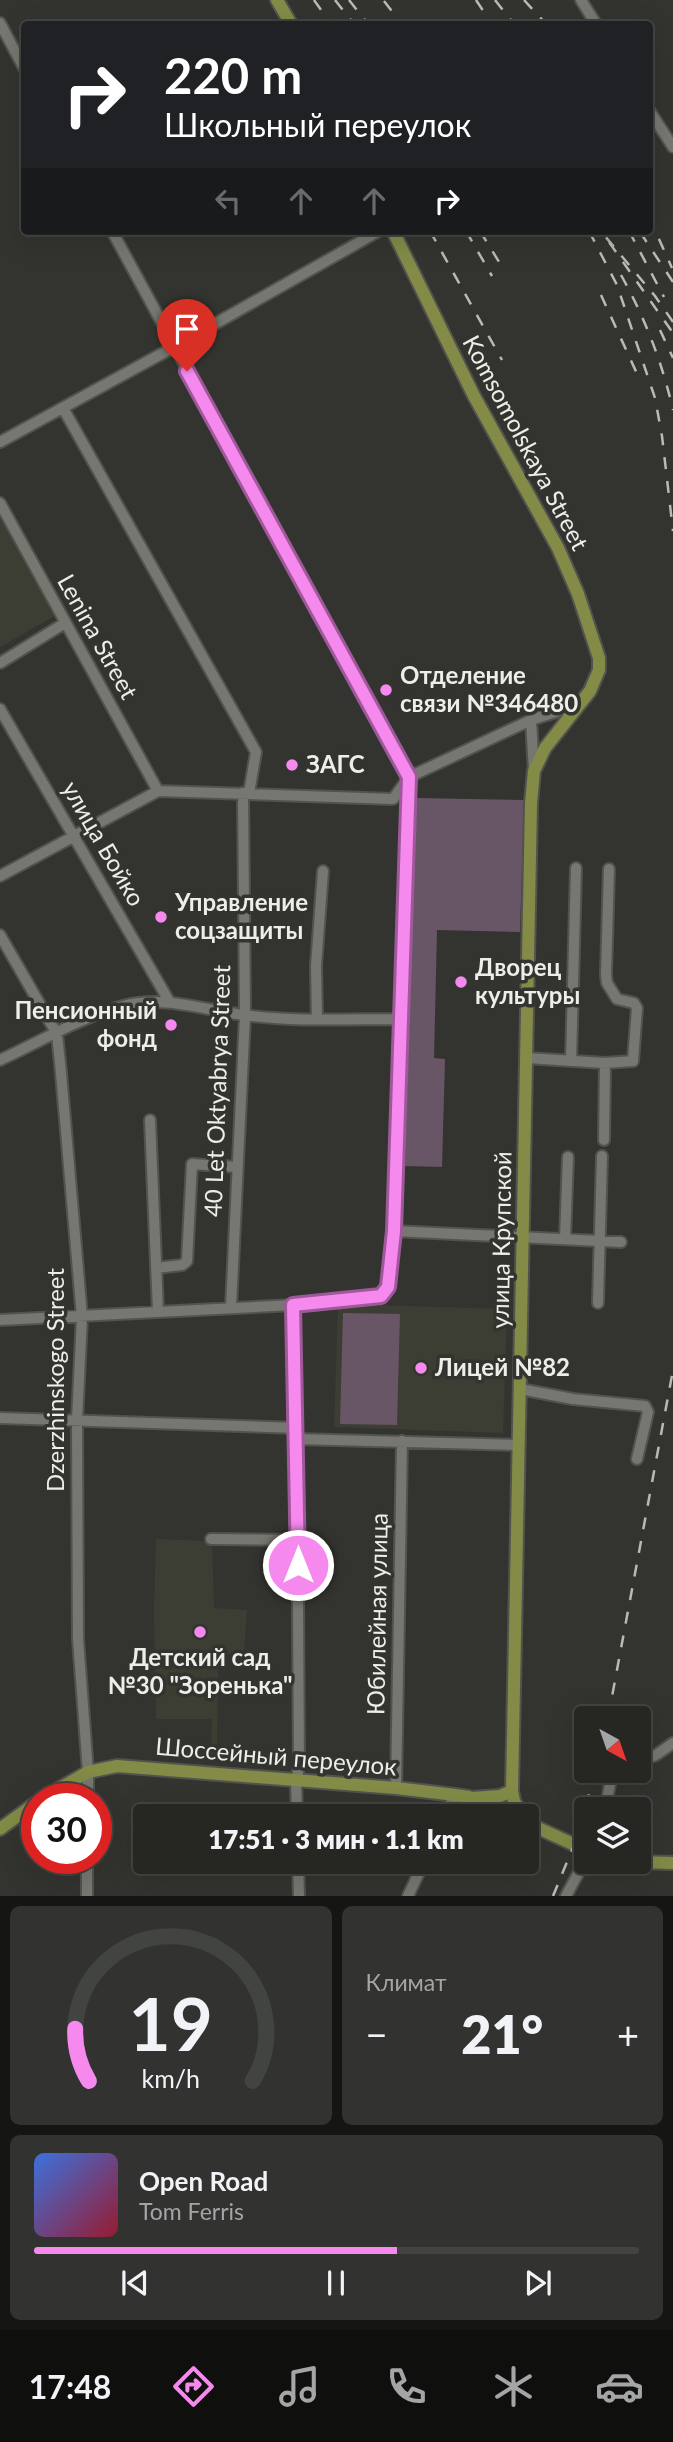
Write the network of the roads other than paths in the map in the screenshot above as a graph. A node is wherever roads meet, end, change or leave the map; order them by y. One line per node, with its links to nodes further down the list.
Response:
1 (277, 0): 3 (main road)
2 (581, 0): 4 (street)
3 (289, 21)
4 (594, 21)
5 (0, 23): 6 (street)
6 (21, 62)
7 (653, 116): 8 (street)
8 (673, 147)
9 (114, 235): 12 (street)
10 (372, 235): 12 (street)
11 (395, 235): 18 (main road, Komsomolskaya Street)
12 (174, 347): 13 (street); 23 (street)
13 (63, 408): 14 (street); 25 (street, 40 Let Oktyabrya Street)
14 (0, 442)
15 (0, 503): 16 (street, Lenina Street)
16 (65, 623): 17 (street); 24 (street, Lenina Street)
17 (0, 663)
18 (595, 681): 19 (main road, улица Крупской)
19 (582, 704): 21 (street); 22 (main road, улица Крупской)
20 (0, 709): 26 (street, улица Бойко)
21 (531, 720): 22 (street); 23 (street)
22 (534, 771): 37 (main road, улица Крупской)
23 (409, 777): 25 (street); 35 (street)
24 (158, 791): 25 (street); 26 (street)
25 (246, 793): 33 (street, 40 Let Oktyabrya Street)
26 (74, 836): 30 (street); 32 (street, улица Бойко)
27 (576, 868): 39 (street)
28 (609, 869): 40 (street)
29 (323, 871): 34 (street)
30 (0, 876)
31 (0, 935): 36 (street, Dzerzhinskogo Street)
32 (169, 1001): 33 (street); 36 (street)
33 (245, 1015): 34 (street); 45 (street, 40 Let Oktyabrya Street)
34 (317, 1019): 35 (street)
35 (400, 1019): 46 (street)
36 (57, 1034): 38 (street); 56 (street, Dzerzhinskogo Street)
37 (527, 1058): 39 (street); 47 (main road, улица Крупской)
38 (0, 1060)
39 (571, 1061): 40 (street)
40 (605, 1063): 42 (street)
41 (150, 1121): 51 (street)
42 (604, 1140)
43 (602, 1156): 49 (street)
44 (568, 1157): 48 (street)
45 (237, 1167): 51 (street); 54 (street, 40 Let Oktyabrya Street)
46 (394, 1231): 47 (street); 53 (street)
47 (524, 1236): 48 (street); 58 (main road, улица Крупской)
48 (565, 1239): 49 (street)
49 (599, 1241): 50 (street); 52 (street)
50 (621, 1242)
51 (156, 1268): 55 (street)
52 (598, 1303)
53 (293, 1305): 54 (street); 61 (street)
54 (230, 1307): 55 (street)
55 (158, 1311): 56 (street)
56 (82, 1317): 57 (street); 60 (street, Dzerzhinskogo Street)
57 (0, 1320)
58 (520, 1390): 63 (main road, улица Крупской); 64 (street)
59 (0, 1419): 60 (street)
60 (77, 1420): 61 (street); 69 (street, Dzerzhinskogo Street)
61 (297, 1433): 62 (street); 66 (street)
62 (402, 1441): 63 (street); 73 (street, Юбилейная улица)
63 (519, 1445): 74 (main road, улица Крупской)
64 (637, 1459)
65 (211, 1539): 66 (street)
66 (298, 1540): 70 (street)
67 (673, 1743): 68 (street)
68 (651, 1757)
69 (88, 1772): 70 (main road, Шоссейный переулок); 71 (main road, Шоссейный переулок); 72 (street, Dzerzhinskogo Street)
70 (296, 1781): 73 (main road, Шоссейный переулок); 77 (street)
71 (69, 1783)
72 (88, 1783)
73 (396, 1788): 75 (main road, Шоссейный переулок)
74 (512, 1791): 76 (main road); 80 (main road, улица Крупской)
75 (455, 1795): 76 (main road, Шоссейный переулок); 78 (street)
76 (469, 1797): 79 (main road, Шоссейный переулок)
77 (296, 1804)
78 (451, 1804)
79 (484, 1804)
80 (516, 1804)
81 (21, 1814): 83 (main road)
82 (539, 1828): 84 (main road, улица Крупской)
83 (0, 1829)
84 (574, 1845)
85 (651, 1862): 86 (main road)
86 (673, 1863)
87 (87, 1874): 91 (street)
88 (298, 1874): 92 (street)
89 (418, 1874): 93 (street)
90 (578, 1874): 94 (street)
91 (87, 1896)
92 (299, 1896)
93 (408, 1896)
94 (566, 1896)

